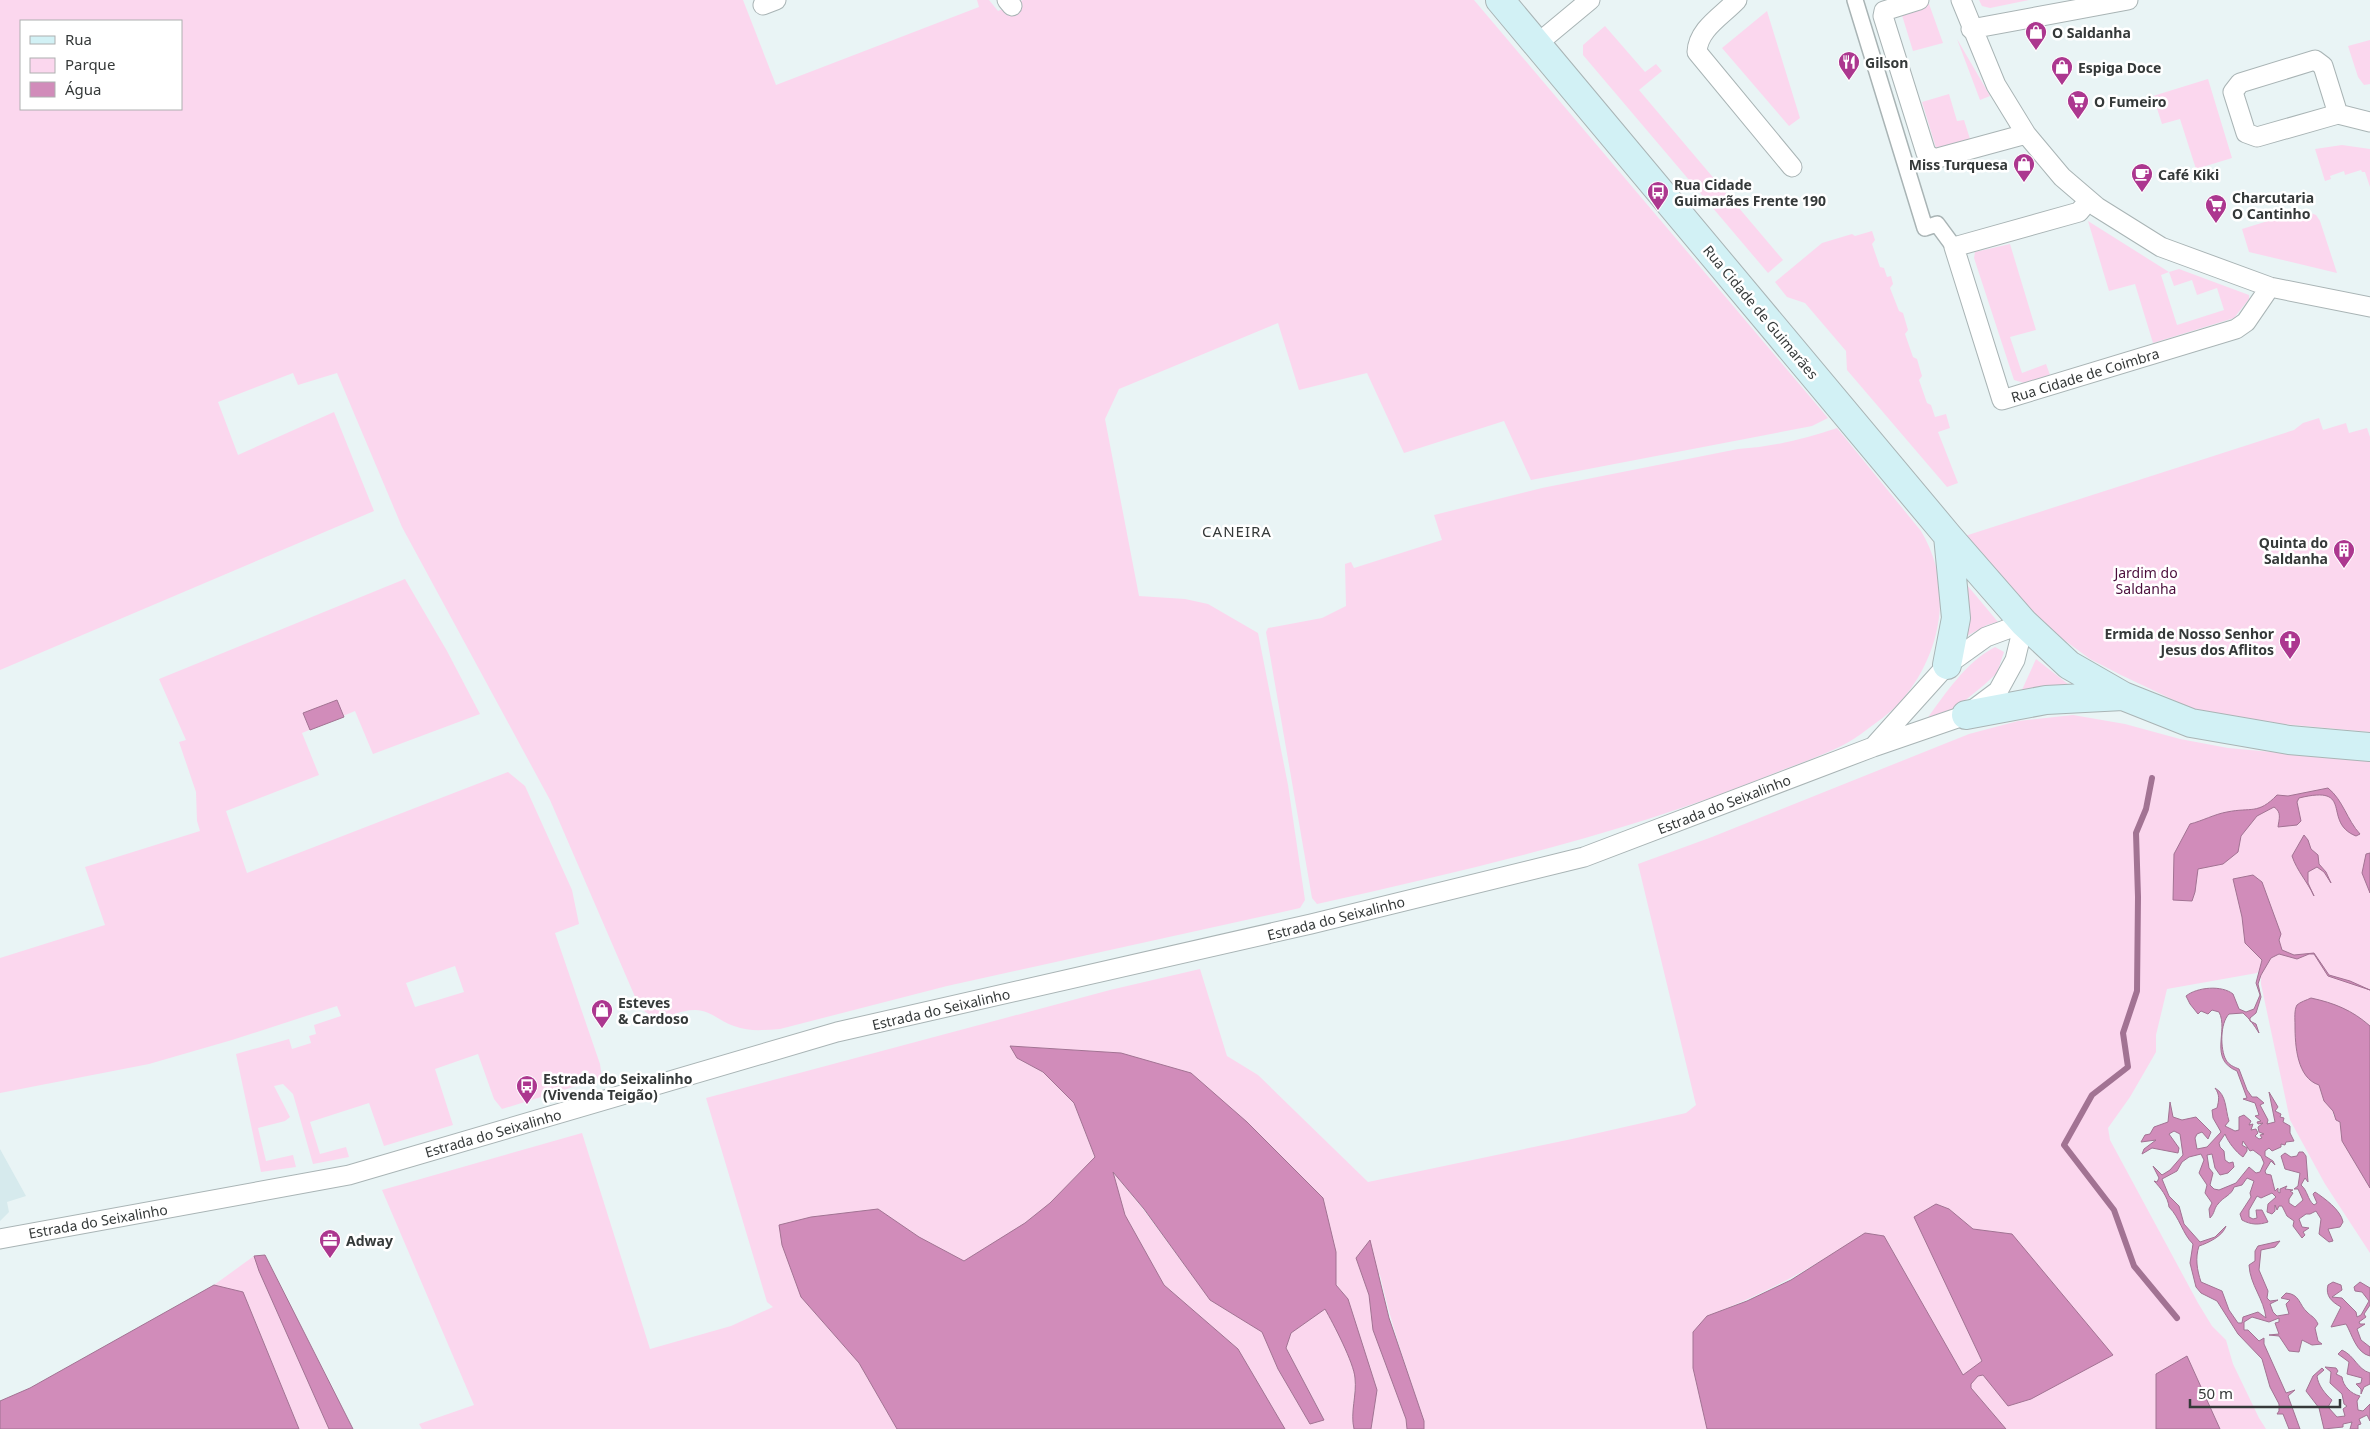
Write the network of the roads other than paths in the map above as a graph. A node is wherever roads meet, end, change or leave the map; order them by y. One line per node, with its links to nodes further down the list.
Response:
1 (1500, 0): 9 (main road, Rua Cidade de Guimarães)
2 (1590, 0): 9 (street)
3 (1737, 0): 13 (street)
4 (1855, 0): 15 (street)
5 (1918, 0): 12 (street)
6 (1961, 0): 8 (street)
7 (2128, 0): 8 (street)
8 (1971, 29): 12 (street)
9 (1537, 44): 18 (main road, Rua Cidade de Guimarães)
10 (2338, 114): 10 (street); 11 (street)
11 (2370, 122)
12 (2026, 134): 14 (street)
13 (1792, 167)
14 (2089, 200): 15 (street); 16 (street)
15 (1954, 247): 16 (street, Rua Cidade de Coimbra)
16 (2270, 287): 17 (street)
17 (2370, 307)
18 (1948, 536): 19 (main road, Rua Cidade de Guimarães); 20 (main road)
19 (2024, 623): 20 (street); 21 (main road, Rua Cidade de Guimarães); 22 (street, Estrada do Seixalinho)
20 (1947, 665): 23 (street)
21 (2122, 696): 22 (main road); 24 (main road, Rua Cidade de Guimarães)
22 (1966, 715): 23 (street, Estrada do Seixalinho)
23 (1873, 747): 25 (street, Estrada do Seixalinho)
24 (2370, 748)
25 (0, 1239)

